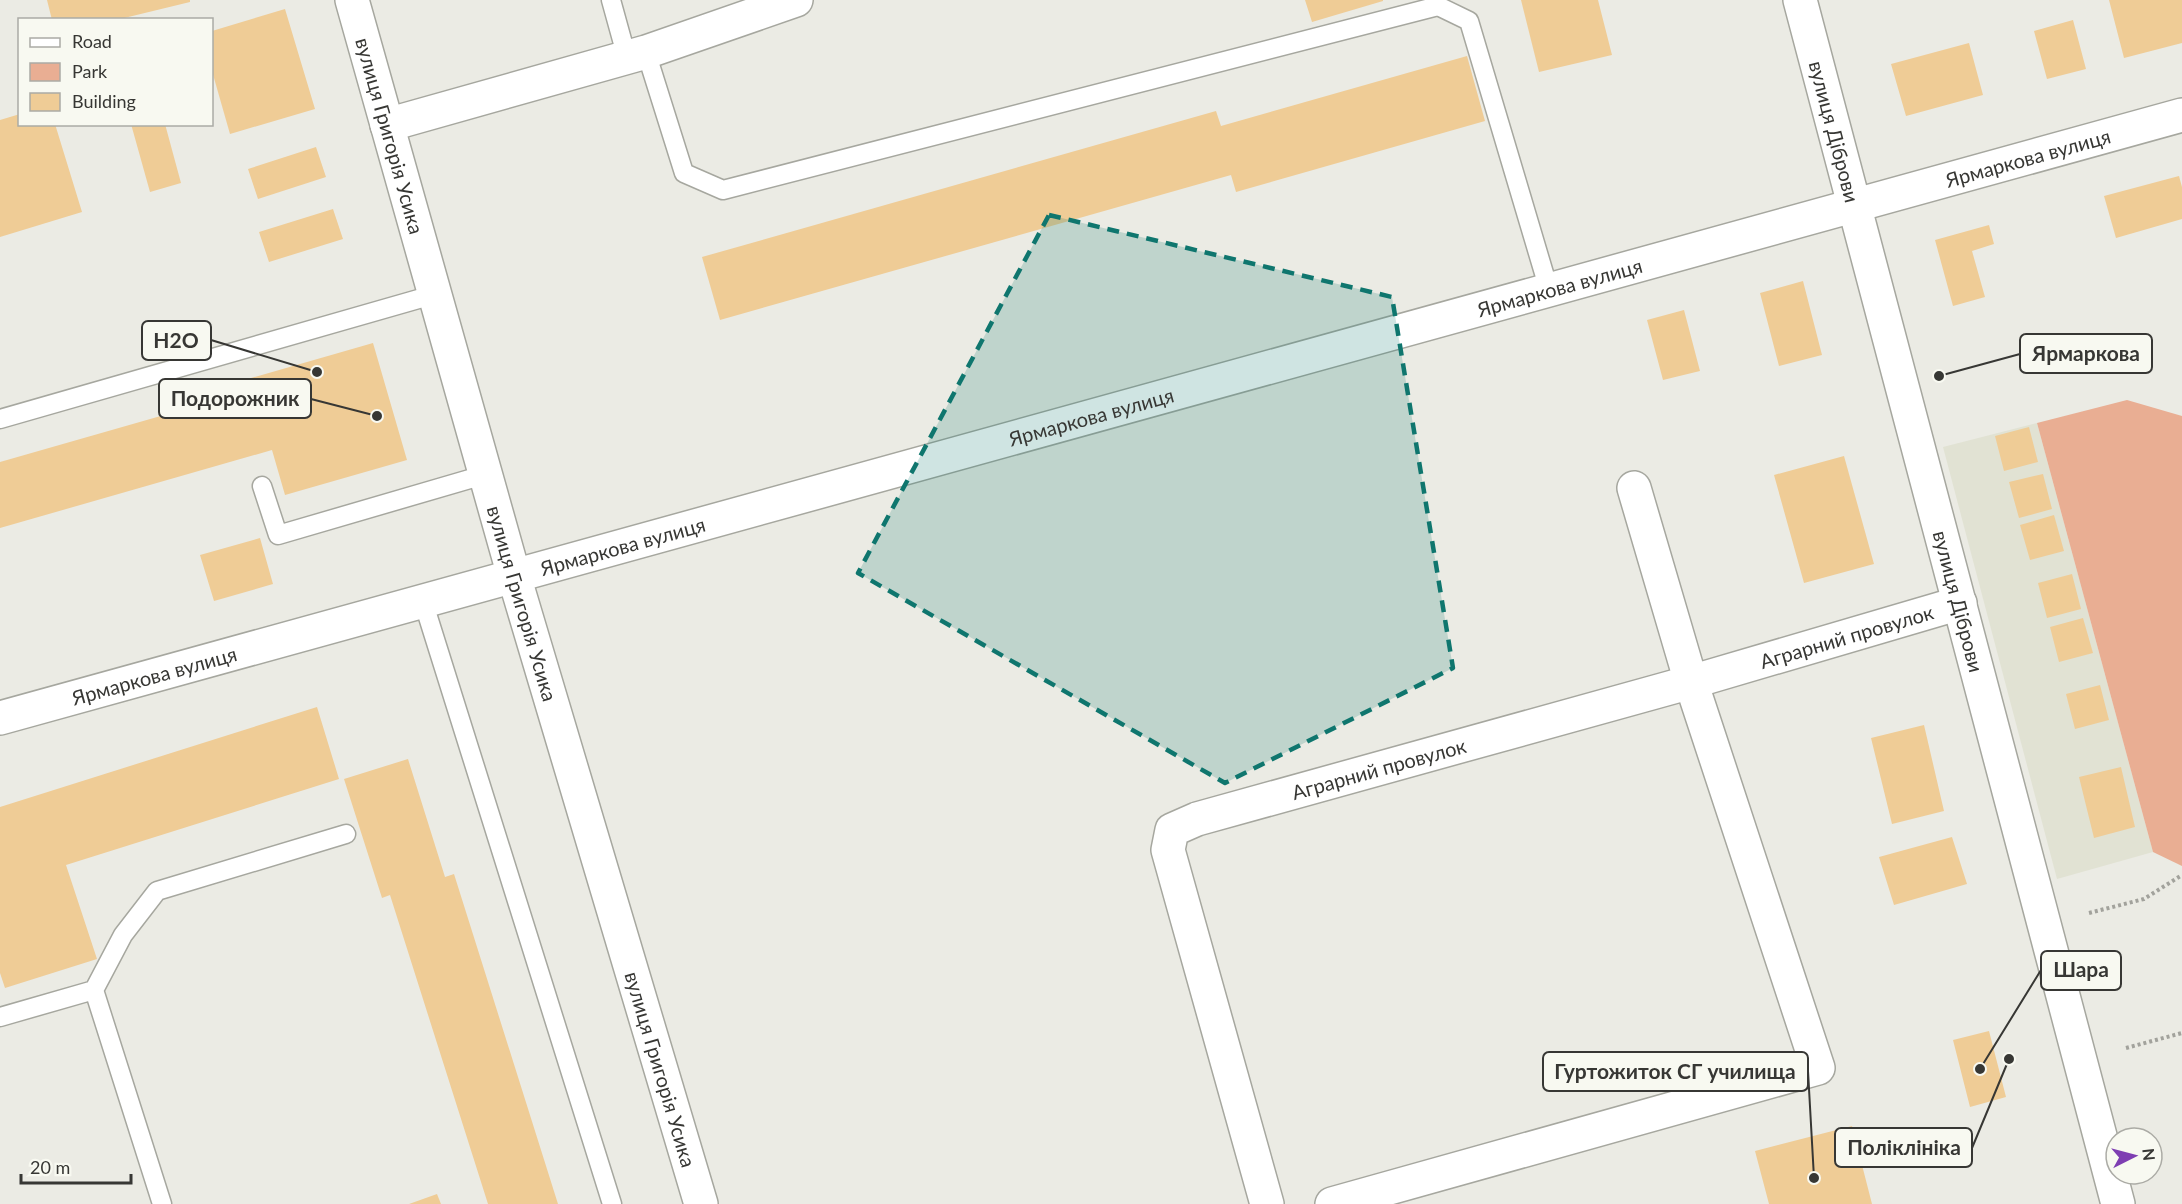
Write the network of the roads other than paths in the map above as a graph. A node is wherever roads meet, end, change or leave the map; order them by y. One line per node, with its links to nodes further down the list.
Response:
1 (352, 0): 7 (street, вулиця Григорія Усика)
2 (610, 0): 5 (lane)
3 (796, 0): 5 (street)
4 (1800, 0): 8 (street, вулиця Діброви)
5 (636, 55): 7 (street); 9 (lane)
6 (2182, 115): 8 (street, Ярмаркова вулиця)
7 (387, 125): 10 (street, вулиця Григорія Усика)
8 (1855, 206): 9 (street, Ярмаркова вулиця); 17 (street, вулиця Діброви)
9 (1550, 290): 15 (street, Ярмаркова вулиця)
10 (436, 294): 11 (lane); 12 (street, вулиця Григорія Усика)
11 (0, 419)
12 (487, 474): 13 (lane); 15 (street, вулиця Григорія Усика)
13 (262, 486)
14 (1634, 488): 18 (street)
15 (514, 576): 16 (street, Ярмаркова вулиця); 25 (street, вулиця Григорія Усика)
16 (423, 601): 19 (street, Ярмаркова вулиця); 24 (lane)
17 (1960, 603): 18 (street, Аграрний провулок); 28 (street, вулиця Діброви)
18 (1691, 682): 26 (street, Аграрний провулок); 27 (street)
19 (0, 718)
20 (346, 834): 21 (lane)
21 (94, 990): 22 (lane); 23 (lane)
22 (0, 1017)
23 (162, 1204)
24 (612, 1204)
25 (701, 1204)
26 (1266, 1204)
27 (1332, 1204)
28 (2118, 1204)

